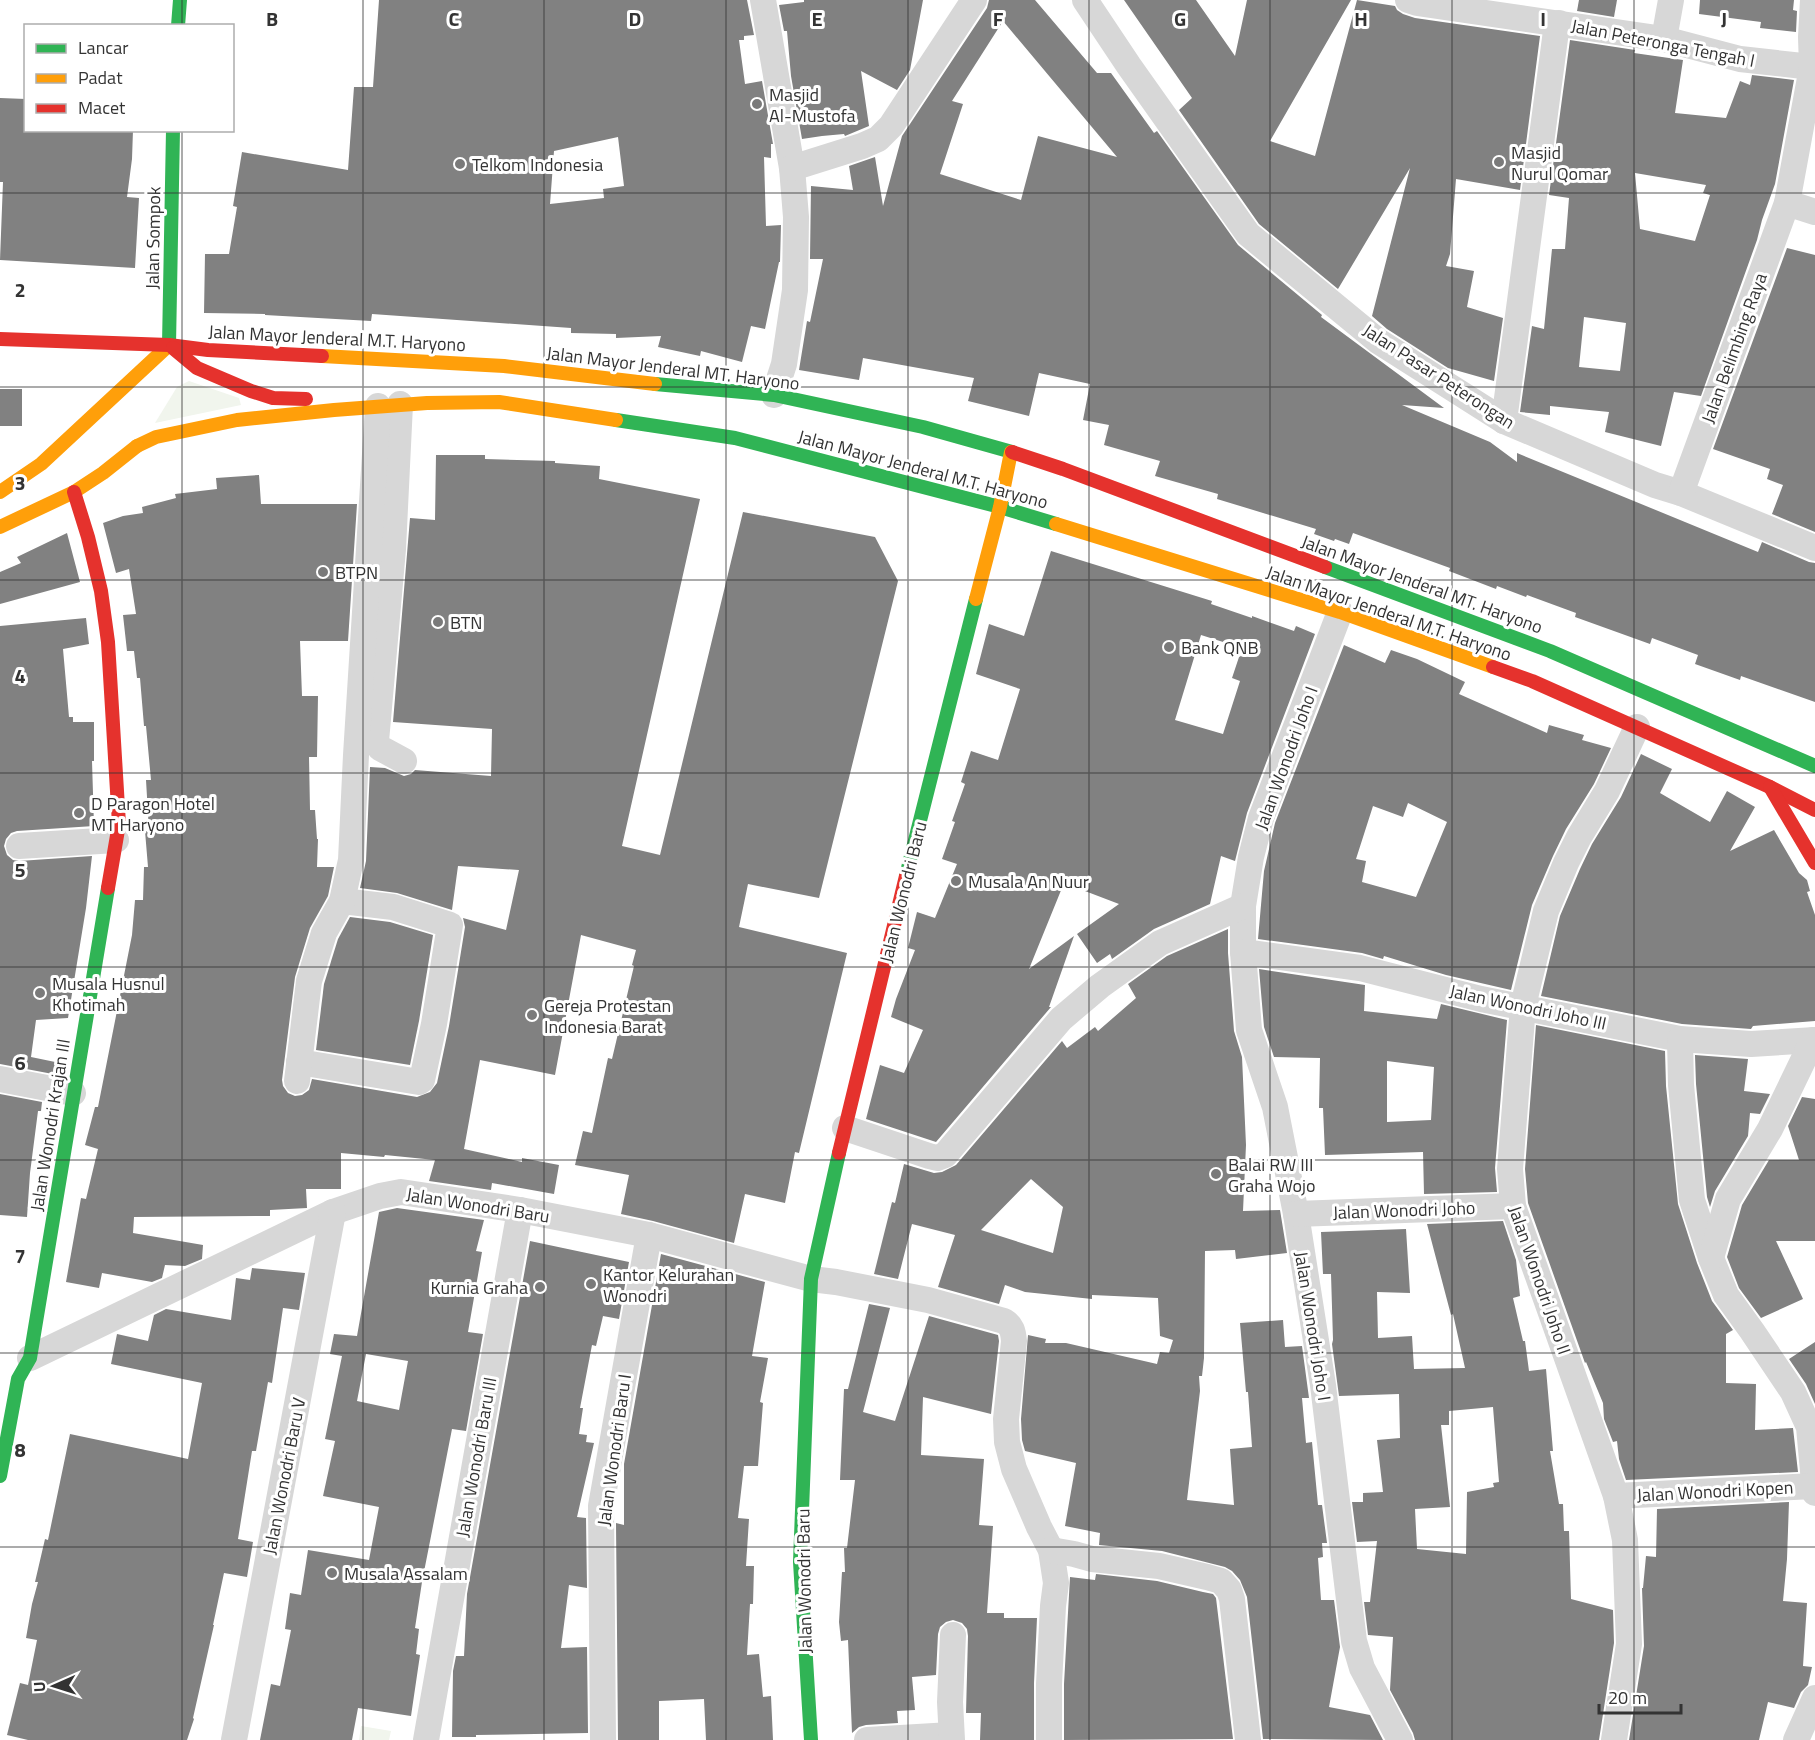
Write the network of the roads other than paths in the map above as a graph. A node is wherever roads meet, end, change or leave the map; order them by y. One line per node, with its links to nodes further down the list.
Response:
1 (180, 0): 9 (main road)
2 (763, 0): 14 (street)
3 (974, 0): 14 (street)
4 (1085, 0): 27 (street, Jalan Pasar Peterongan)
5 (1408, 0): 8 (street, Jalan Peteronga Tengah I)
6 (1671, 0): 11 (street)
7 (1814, 0): 12 (street, Jalan Belimbing Raya)
8 (1504, 7): 10 (street, Jalan Peteronga Tengah I)
9 (178, 24)
10 (1559, 24): 11 (street, Jalan Peteronga Tengah I); 27 (street)
11 (1664, 39): 12 (street, Jalan Peteronga Tengah I)
12 (1812, 67): 15 (street, Jalan Belimbing Raya)
13 (172, 132): 19 (main road, Jalan Sompok)
14 (792, 168): 23 (street)
15 (1787, 203): 16 (street); 31 (street, Jalan Belimbing Raya)
16 (1815, 212)
17 (0, 339): 18 (main road, Jalan Mayor Jenderal M.T. Haryono)
18 (82, 343): 19 (main road, Jalan Mayor Jenderal M.T. Haryono); 20 (main road)
19 (169, 345): 21 (main road, Jalan Mayor Jenderal M.T. Haryono); 25 (main road); 26 (main road)
20 (100, 355)
21 (504, 366): 23 (main road, Jalan Mayor Jenderal MT. Haryono)
22 (107, 387): 25 (main road)
23 (774, 395): 28 (main road, Jalan Mayor Jenderal MT. Haryono)
24 (389, 405): 26 (main road, Jalan Mayor Jenderal M.T. Haryono); 32 (main road, Jalan Mayor Jenderal M.T. Haryono); 37 (street); 44 (street)
25 (98, 410): 29 (main road)
26 (334, 410): 30 (main road, Jalan Mayor Jenderal M.T. Haryono)
27 (1504, 421): 31 (street, Jalan Pasar Peterongan)
28 (1011, 452): 32 (main road); 38 (main road, Jalan Mayor Jenderal MT. Haryono)
29 (0, 492)
30 (74, 492): 33 (main road, Jalan Mayor Jenderal M.T. Haryono); 41 (main road, Jalan Wonodri Krajan III)
31 (1681, 493): 34 (street, Jalan Pasar Peterongan)
32 (999, 507): 35 (main road, Jalan Mayor Jenderal M.T. Haryono); 52 (main road, Jalan Wonodri Baru)
33 (0, 527)
34 (1815, 548)
35 (1340, 612): 36 (main road, Jalan Mayor Jenderal M.T. Haryono); 45 (street, Jalan Wonodri Joho I)
36 (1637, 727): 39 (main road, Jalan Mayor Jenderal M.T. Haryono); 47 (street, Jalan Wonodri Joho II)
37 (404, 760)
38 (1815, 766)
39 (1770, 787): 40 (main road, Jalan Mayor Jenderal M.T. Haryono); 43 (main road)
40 (1815, 810)
41 (116, 840): 42 (street); 51 (main road, Jalan Wonodri Krajan III)
42 (19, 846)
43 (1815, 864)
44 (342, 901): 44 (street)
45 (1243, 906): 46 (street, Jalan Wonodri Joho I); 52 (street)
46 (1243, 952): 47 (street, Jalan Wonodri Joho III); 56 (street, Jalan Wonodri Joho I)
47 (1523, 1006): 48 (street, Jalan Wonodri Joho III); 53 (street, Jalan Wonodri Joho II)
48 (1680, 1039): 49 (street, Jalan Wonodri Joho III); 58 (street, Jalan Wonodri Kopen)
49 (1814, 1040): 58 (street)
50 (0, 1079): 51 (street)
51 (74, 1093): 60 (main road, Jalan Wonodri Krajan III)
52 (845, 1128): 59 (main road, Jalan Wonodri Baru)
53 (1513, 1206): 56 (street, Jalan Wonodri Joho); 63 (street, Jalan Wonodri Joho II)
54 (520, 1210): 55 (street, Jalan Wonodri Baru); 57 (street, Jalan Wonodri Baru); 69 (street, Jalan Wonodri Baru III)
55 (333, 1212): 60 (street, Jalan Wonodri Baru); 68 (street, Jalan Wonodri Baru V)
56 (1296, 1214): 75 (street, Jalan Wonodri Joho I)
57 (649, 1235): 59 (street, Jalan Wonodri Baru); 70 (street, Jalan Wonodri Baru I)
58 (1711, 1258): 62 (street, Jalan Wonodri Kopen)
59 (811, 1279): 64 (street); 71 (main road, Jalan Wonodri Baru)
60 (16, 1370): 61 (main road, Jalan Wonodri Krajan III)
61 (0, 1476)
62 (1814, 1490): 63 (street, Jalan Wonodri Kopen)
63 (1616, 1496): 76 (street, Jalan Wonodri Joho II)
64 (1051, 1550): 73 (street); 74 (street)
65 (953, 1635): 67 (street)
66 (1815, 1698): 77 (street)
67 (952, 1737): 72 (street)
68 (234, 1740)
69 (426, 1740)
70 (603, 1740)
71 (811, 1740)
72 (867, 1740)
73 (1050, 1740)
74 (1248, 1740)
75 (1400, 1740)
76 (1614, 1740)
77 (1796, 1740)

